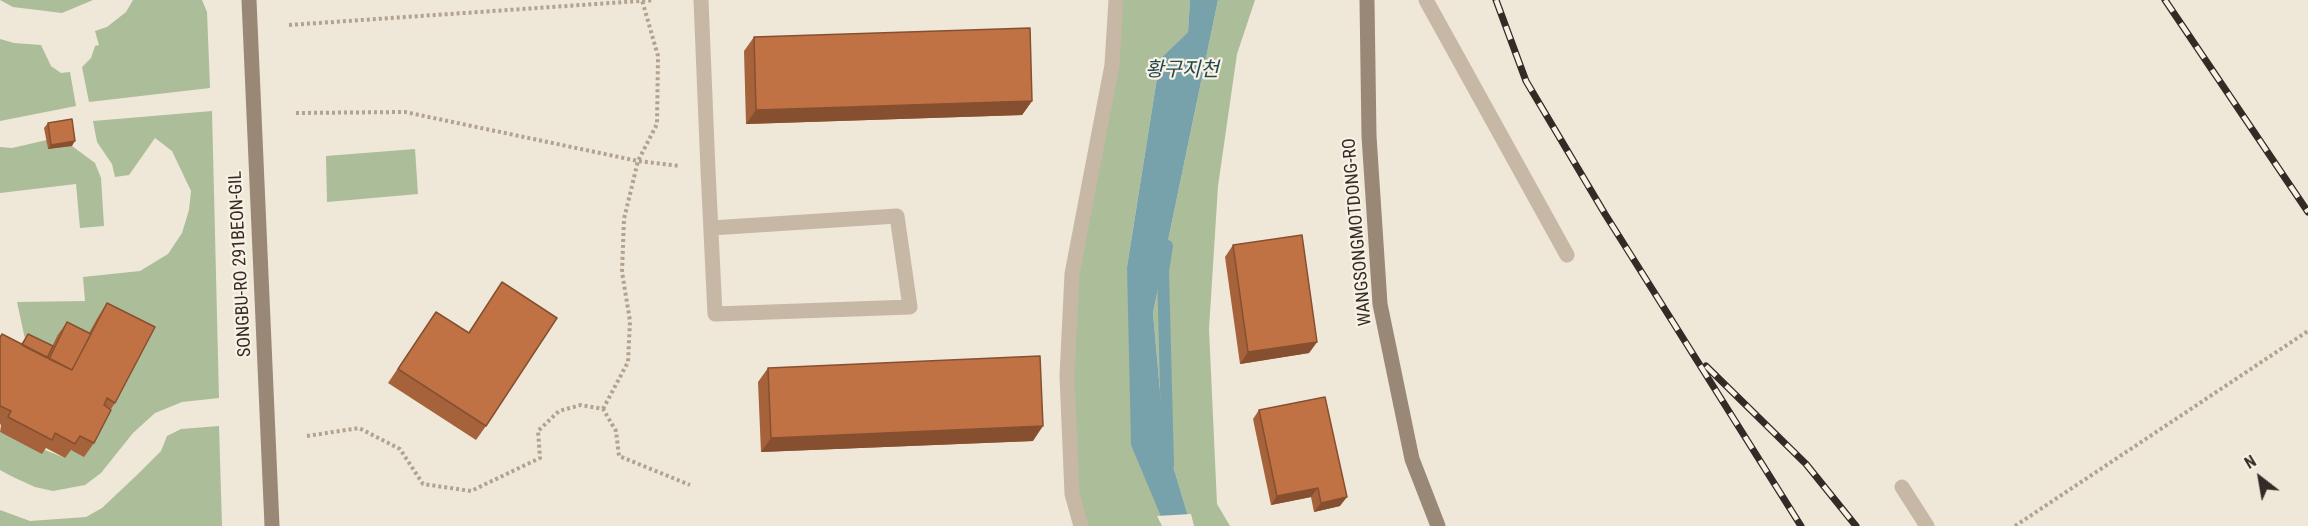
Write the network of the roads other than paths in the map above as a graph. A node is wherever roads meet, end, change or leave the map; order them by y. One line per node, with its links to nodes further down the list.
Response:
1 (249, 0): 9 (street, SONGBU-RO 291BEON-GIL)
2 (701, 0): 6 (street)
3 (1116, 0): 10 (street)
4 (1367, 0): 11 (street, WANGSONGMOTDONG-RO)
5 (1426, 0): 7 (street)
6 (711, 228): 6 (street)
7 (1567, 255)
8 (1902, 487): 12 (street)
9 (272, 526)
10 (1081, 526)
11 (1438, 526)
12 (1927, 526)

